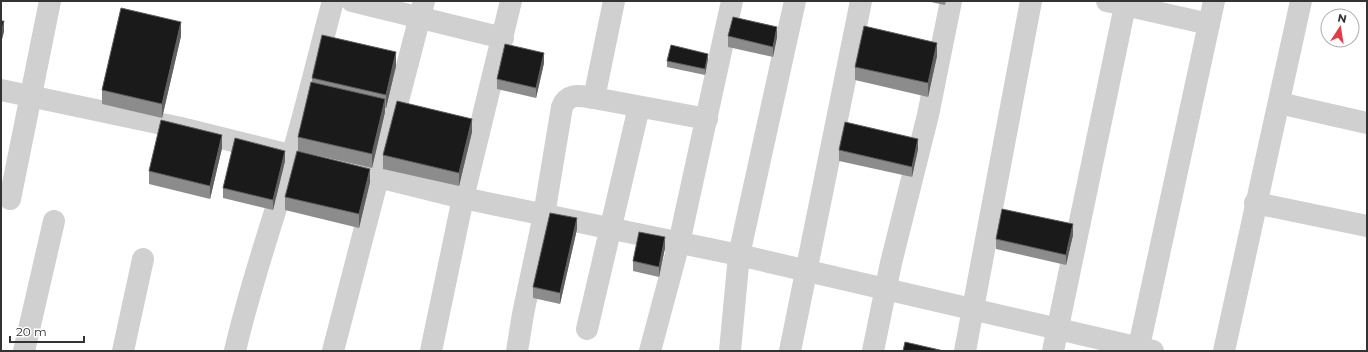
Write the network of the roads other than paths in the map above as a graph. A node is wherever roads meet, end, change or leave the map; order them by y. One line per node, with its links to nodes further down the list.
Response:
1 (50, 1): 18 (street)
2 (333, 1): 24 (street)
3 (352, 1): 14 (street)
4 (511, 1): 16 (street)
5 (614, 1): 19 (street)
6 (732, 1): 22 (street)
7 (795, 1): 34 (street)
8 (861, 1): 36 (street)
9 (951, 1): 37 (street)
10 (1031, 1): 38 (street)
11 (1214, 1): 15 (street)
12 (1301, 1): 20 (street)
13 (1120, 3): 15 (street); 40 (street)
14 (422, 10): 16 (street); 25 (street)
15 (1209, 24): 41 (street)
16 (503, 38): 26 (street)
17 (1, 90): 18 (street)
18 (30, 97): 24 (street); 27 (street)
19 (594, 98): 21 (street); 29 (street)
20 (1279, 103): 23 (street); 28 (street)
21 (639, 107): 22 (street); 32 (street)
22 (707, 119): 33 (street)
23 (1366, 121)
24 (292, 155): 25 (street); 44 (street)
25 (378, 177): 26 (street); 45 (street)
26 (463, 198): 29 (street); 46 (street)
27 (10, 199)
28 (1255, 203): 31 (street); 54 (street)
29 (544, 215): 32 (street); 47 (street)
30 (54, 221): 42 (street)
31 (1367, 226)
32 (610, 229): 33 (street); 39 (street)
33 (679, 243): 34 (street); 48 (street)
34 (739, 255): 36 (street); 49 (street)
35 (143, 259): 43 (street)
36 (805, 270): 37 (street); 50 (street)
37 (886, 289): 38 (street); 51 (street)
38 (974, 309): 40 (street); 52 (street)
39 (587, 329)
40 (1058, 329): 41 (street); 53 (street)
41 (1143, 350)
42 (24, 351)
43 (123, 351)
44 (235, 351)
45 (334, 351)
46 (431, 351)
47 (517, 351)
48 (650, 351)
49 (730, 351)
50 (790, 351)
51 (873, 351)
52 (965, 351)
53 (1053, 351)
54 (1224, 351)

